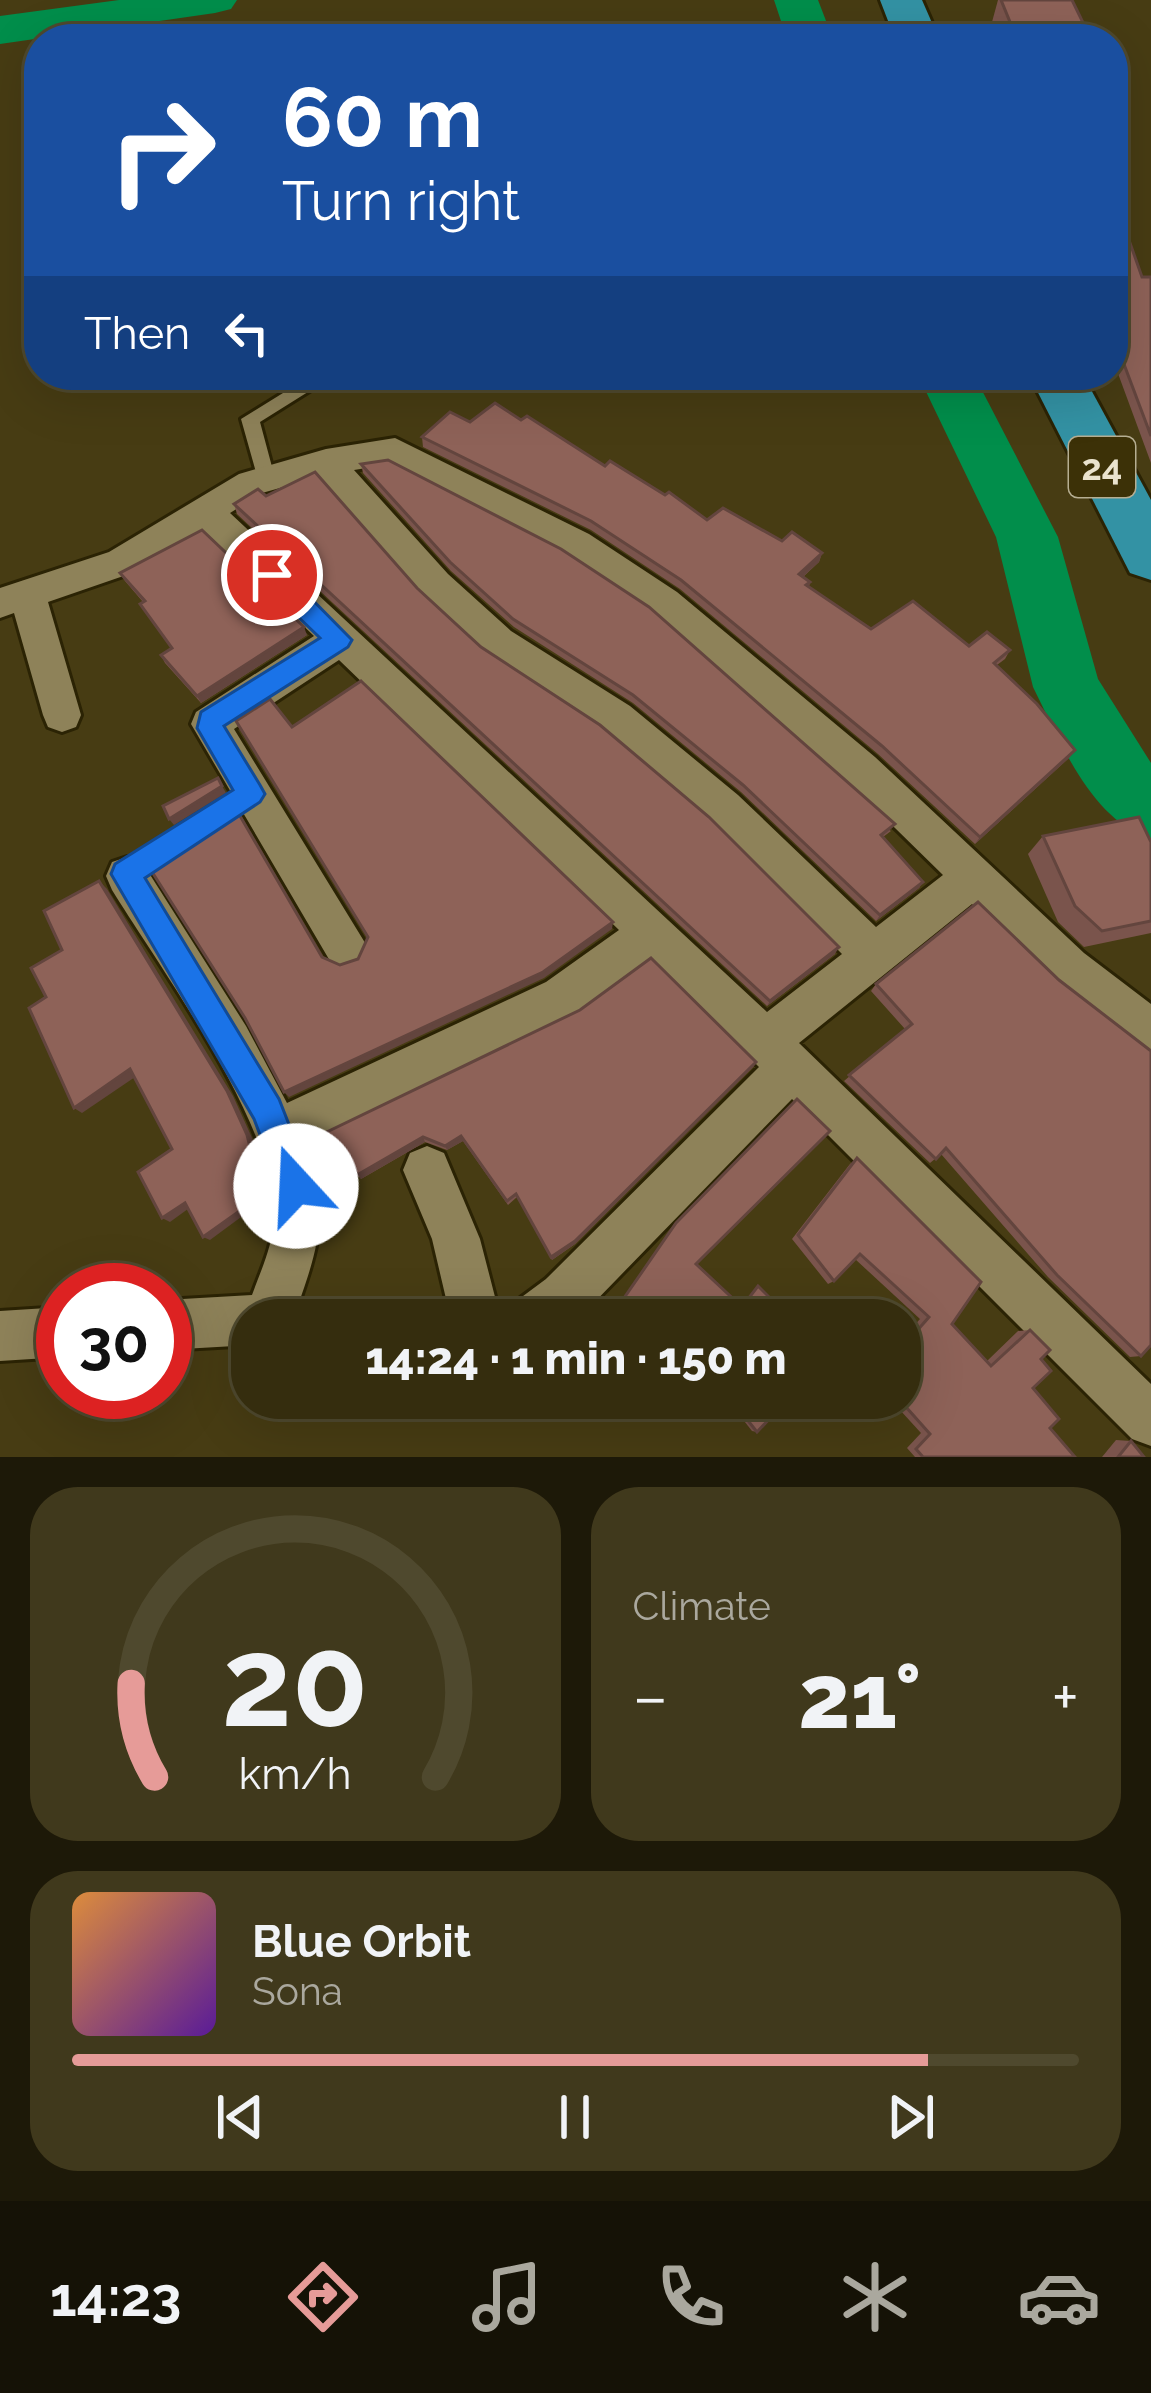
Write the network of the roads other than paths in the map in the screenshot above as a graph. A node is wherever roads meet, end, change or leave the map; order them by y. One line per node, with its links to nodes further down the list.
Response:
1 (300, 390): 4 (lane)
2 (1064, 390): 6 (highway, 24)
3 (326, 462): 4 (street); 12 (street); 15 (street)
4 (266, 478): 5 (street)
5 (206, 512): 7 (street); 8 (street)
6 (1151, 556)
7 (14, 598): 9 (street)
8 (339, 640): 10 (street); 13 (street)
9 (62, 715)
10 (250, 794): 11 (lane); 14 (street)
11 (127, 876): 18 (street)
12 (975, 876): 15 (street); 16 (street)
13 (651, 932): 17 (street); 18 (street)
14 (345, 946)
15 (874, 956): 17 (street)
16 (1148, 1023)
17 (778, 1054): 22 (street); 27 (street)
18 (276, 1132): 20 (street)
19 (427, 1170): 21 (street)
20 (278, 1299)
21 (471, 1299)
22 (561, 1299)
23 (231, 1321): 24 (street)
24 (192, 1323)
25 (36, 1334): 26 (street)
26 (0, 1336)
27 (1144, 1398)

